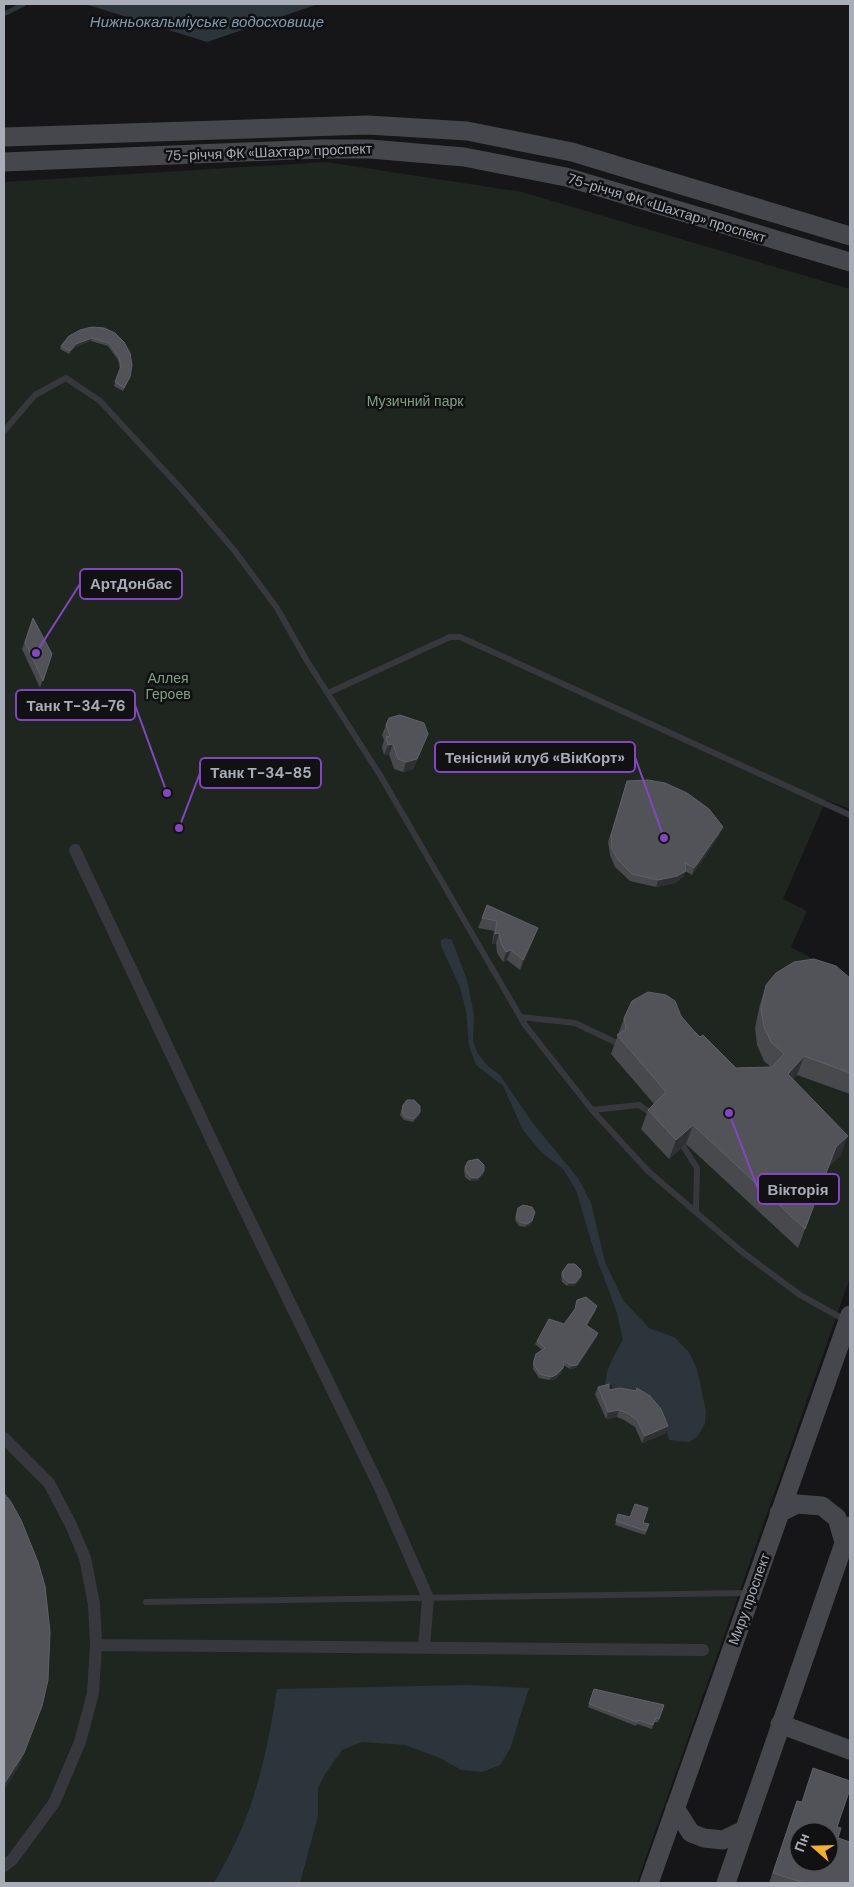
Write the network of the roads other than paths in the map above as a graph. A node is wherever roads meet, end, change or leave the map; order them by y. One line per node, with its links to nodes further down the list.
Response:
1 (4, 137): 3 (main road, 75-річчя ФК «Шахтар» проспект)
2 (4, 162): 4 (main road, 75-річчя ФК «Шахтар» проспект)
3 (850, 236)
4 (850, 262)
5 (4, 431): 6 (lane)
6 (328, 693): 7 (lane); 9 (lane)
7 (850, 815)
8 (75, 850): 20 (street)
9 (521, 1017): 10 (lane); 11 (lane)
10 (615, 1042)
11 (592, 1110): 12 (lane); 14 (lane)
12 (655, 1116)
13 (683, 1146): 14 (lane)
14 (696, 1210): 15 (lane)
15 (849, 1318): 17 (main road, Миру проспект)
16 (4, 1438): 22 (street)
17 (779, 1513): 18 (main road); 19 (main road, Миру проспект)
18 (847, 1534): 25 (main road)
19 (751, 1593): 20 (lane); 27 (main road, Миру проспект)
20 (428, 1598): 21 (lane); 23 (street)
21 (146, 1602)
22 (96, 1644): 23 (street); 29 (street)
23 (424, 1647): 24 (street)
24 (703, 1650)
25 (780, 1724): 26 (main road); 28 (main road)
26 (850, 1750)
27 (675, 1808): 28 (main road); 30 (main road, Миру проспект)
28 (744, 1830): 31 (main road)
29 (4, 1866)
30 (649, 1883)
31 (726, 1883)

